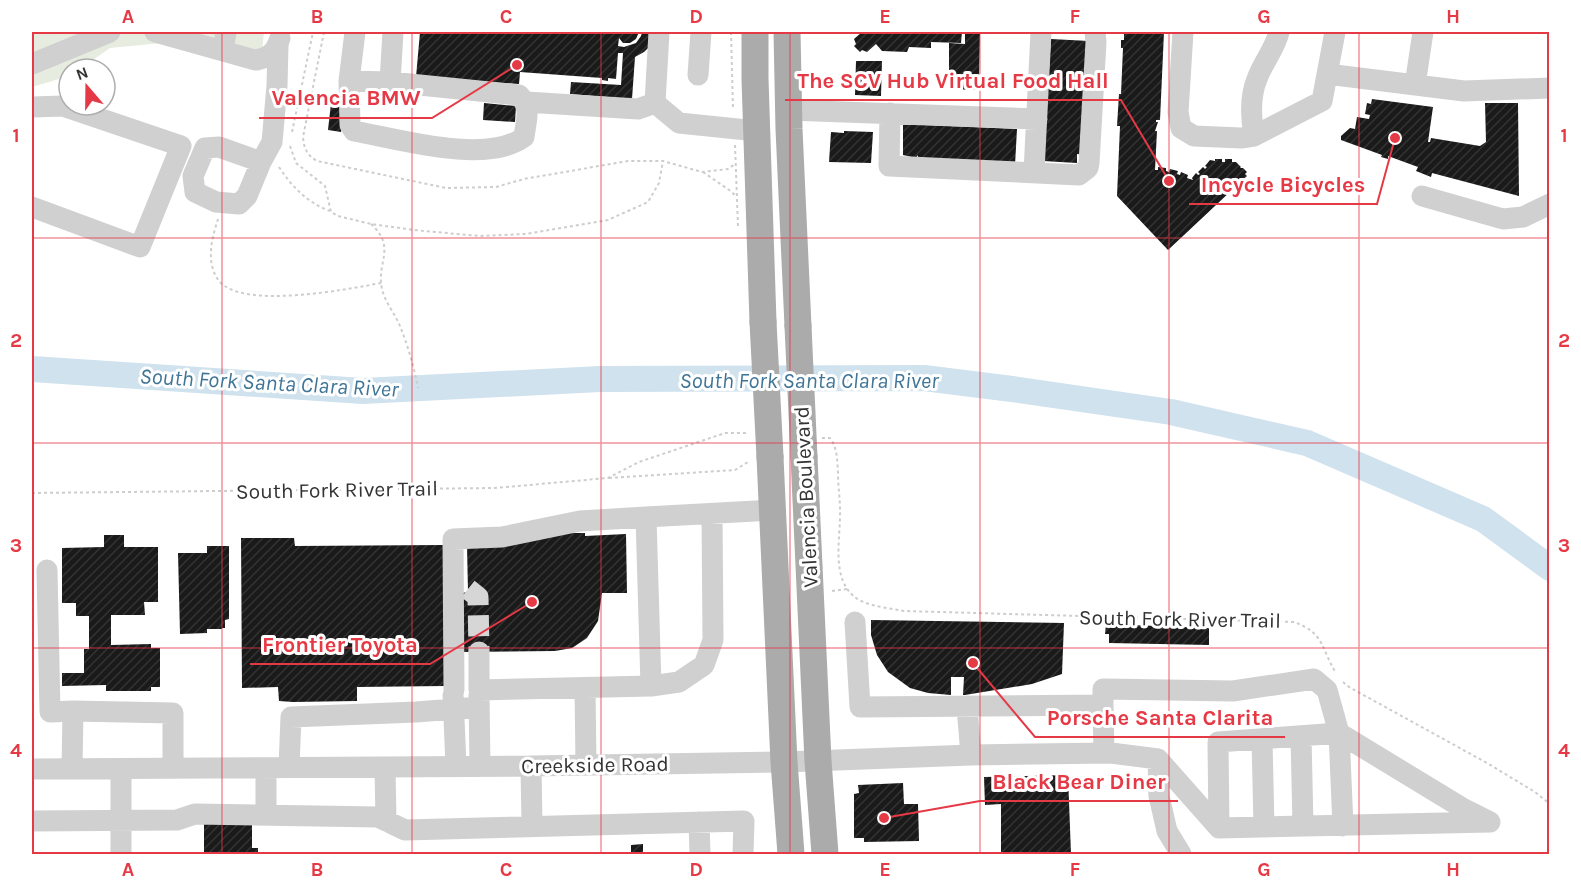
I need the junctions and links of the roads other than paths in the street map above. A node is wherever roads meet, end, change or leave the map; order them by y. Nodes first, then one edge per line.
1 (110, 32) edge
2 (155, 32) edge
3 (355, 32) edge
4 (393, 32) edge
5 (659, 32) edge
6 (701, 32) edge
7 (755, 32) edge
8 (787, 32) edge
9 (1041, 32) edge
10 (1095, 32) edge
11 (1183, 32) edge
12 (1279, 32) edge
13 (1335, 32) edge
14 (1423, 32) edge
15 (280, 38) edge
16 (225, 41) edge
17 (32, 64) edge
18 (1327, 74) junction
19 (698, 75) dead end
20 (349, 81) junction
21 (390, 82) junction
22 (1415, 85) junction
23 (1550, 88) edge
24 (526, 102) junction
25 (655, 103) junction
26 (32, 106) edge
27 (788, 110) junction
28 (890, 113) junction
29 (1037, 119) junction
30 (757, 131) junction
31 (1254, 136) junction
32 (274, 151) junction
33 (1034, 172) junction
34 (1422, 196) dead end
35 (1550, 204) edge
36 (32, 207) edge
37 (772, 510) junction
38 (712, 514) junction
39 (646, 517) junction
40 (47, 570) dead end
41 (855, 622) dead end
42 (479, 652) tunnel mouth
43 (651, 686) junction
44 (585, 688) junction
45 (454, 699) junction
46 (479, 699) junction
47 (1103, 705) junction
48 (967, 707) junction
49 (73, 711) junction
50 (1339, 733) junction
51 (1301, 736) junction
52 (1263, 739) junction
53 (1104, 753) junction
54 (971, 755) junction
55 (1158, 759) junction
56 (818, 761) junction
57 (784, 762) junction
58 (586, 765) junction
59 (456, 766) junction
60 (480, 766) junction
61 (531, 766) junction
62 (289, 767) junction
63 (385, 767) junction
64 (173, 768) junction
65 (266, 768) junction
66 (72, 769) junction
67 (121, 769) junction
68 (32, 770) edge
69 (266, 815) junction
70 (32, 821) edge
71 (120, 821) junction
72 (386, 821) junction
73 (699, 822) junction
74 (532, 826) junction
75 (1303, 826) junction
76 (1343, 826) junction
77 (1264, 827) junction
78 (1219, 828) junction
79 (121, 855) edge
80 (700, 855) edge
81 (743, 855) edge
82 (790, 855) edge
83 (825, 855) edge
84 (1181, 855) edge

1 - 17 street
2 - 16 street
3 - 20 street
4 - 21 street
5 - 25 street
6 - 19 street
7 - 30 main road, Valencia Boulevard
8 - 27 main road, Valencia Boulevard
9 - 29 street
10 - 33 street
11 - 31 street
12 - 31 street
13 - 18 street
14 - 22 street
15 - 16 street
15 - 32 street
18 - 22 street
18 - 31 street
20 - 21 street
20 - 24 street
21 - 24 street
22 - 23 street
24 - 25 street
25 - 30 street
26 - 36 street
27 - 28 street
27 - 56 main road, Valencia Boulevard, bridge
28 - 29 street
28 - 33 street
29 - 33 street
30 - 37 main road, Valencia Boulevard, bridge
32 - 32 street
34 - 35 street
37 - 38 street
37 - 57 main road, Valencia Boulevard
38 - 39 street
38 - 43 street
39 - 43 street
39 - 45 street
40 - 49 street
41 - 48 street
42 - 46 street
43 - 44 street
44 - 46 street
44 - 58 street
45 - 46 street
45 - 59 street
45 - 62 street
46 - 60 street
47 - 48 street
47 - 50 street
47 - 53 street
48 - 54 street
49 - 64 street
49 - 66 street
50 - 51 street
50 - 76 street
50 - 76 street
51 - 52 street
51 - 75 street
52 - 77 street
52 - 78 street
53 - 54 street, Creekside Road
53 - 55 street, Creekside Road
54 - 56 street, Creekside Road
55 - 78 street
55 - 84 street
56 - 57 street, Creekside Road
56 - 83 main road, Valencia Boulevard
57 - 58 street, Creekside Road
57 - 82 main road, Valencia Boulevard
58 - 61 street, Creekside Road
59 - 60 street, Creekside Road
59 - 63 street, Creekside Road
60 - 61 street, Creekside Road
61 - 74 street
62 - 63 street, Creekside Road
62 - 65 street, Creekside Road
63 - 72 street
64 - 65 street, Creekside Road
64 - 67 street, Creekside Road
65 - 69 street
66 - 67 street, Creekside Road
66 - 68 street, Creekside Road
67 - 71 street
69 - 71 street
69 - 72 street
70 - 71 street
71 - 79 street
72 - 74 street
73 - 74 street
73 - 80 street
73 - 81 street
75 - 76 street
75 - 77 street
77 - 78 street

